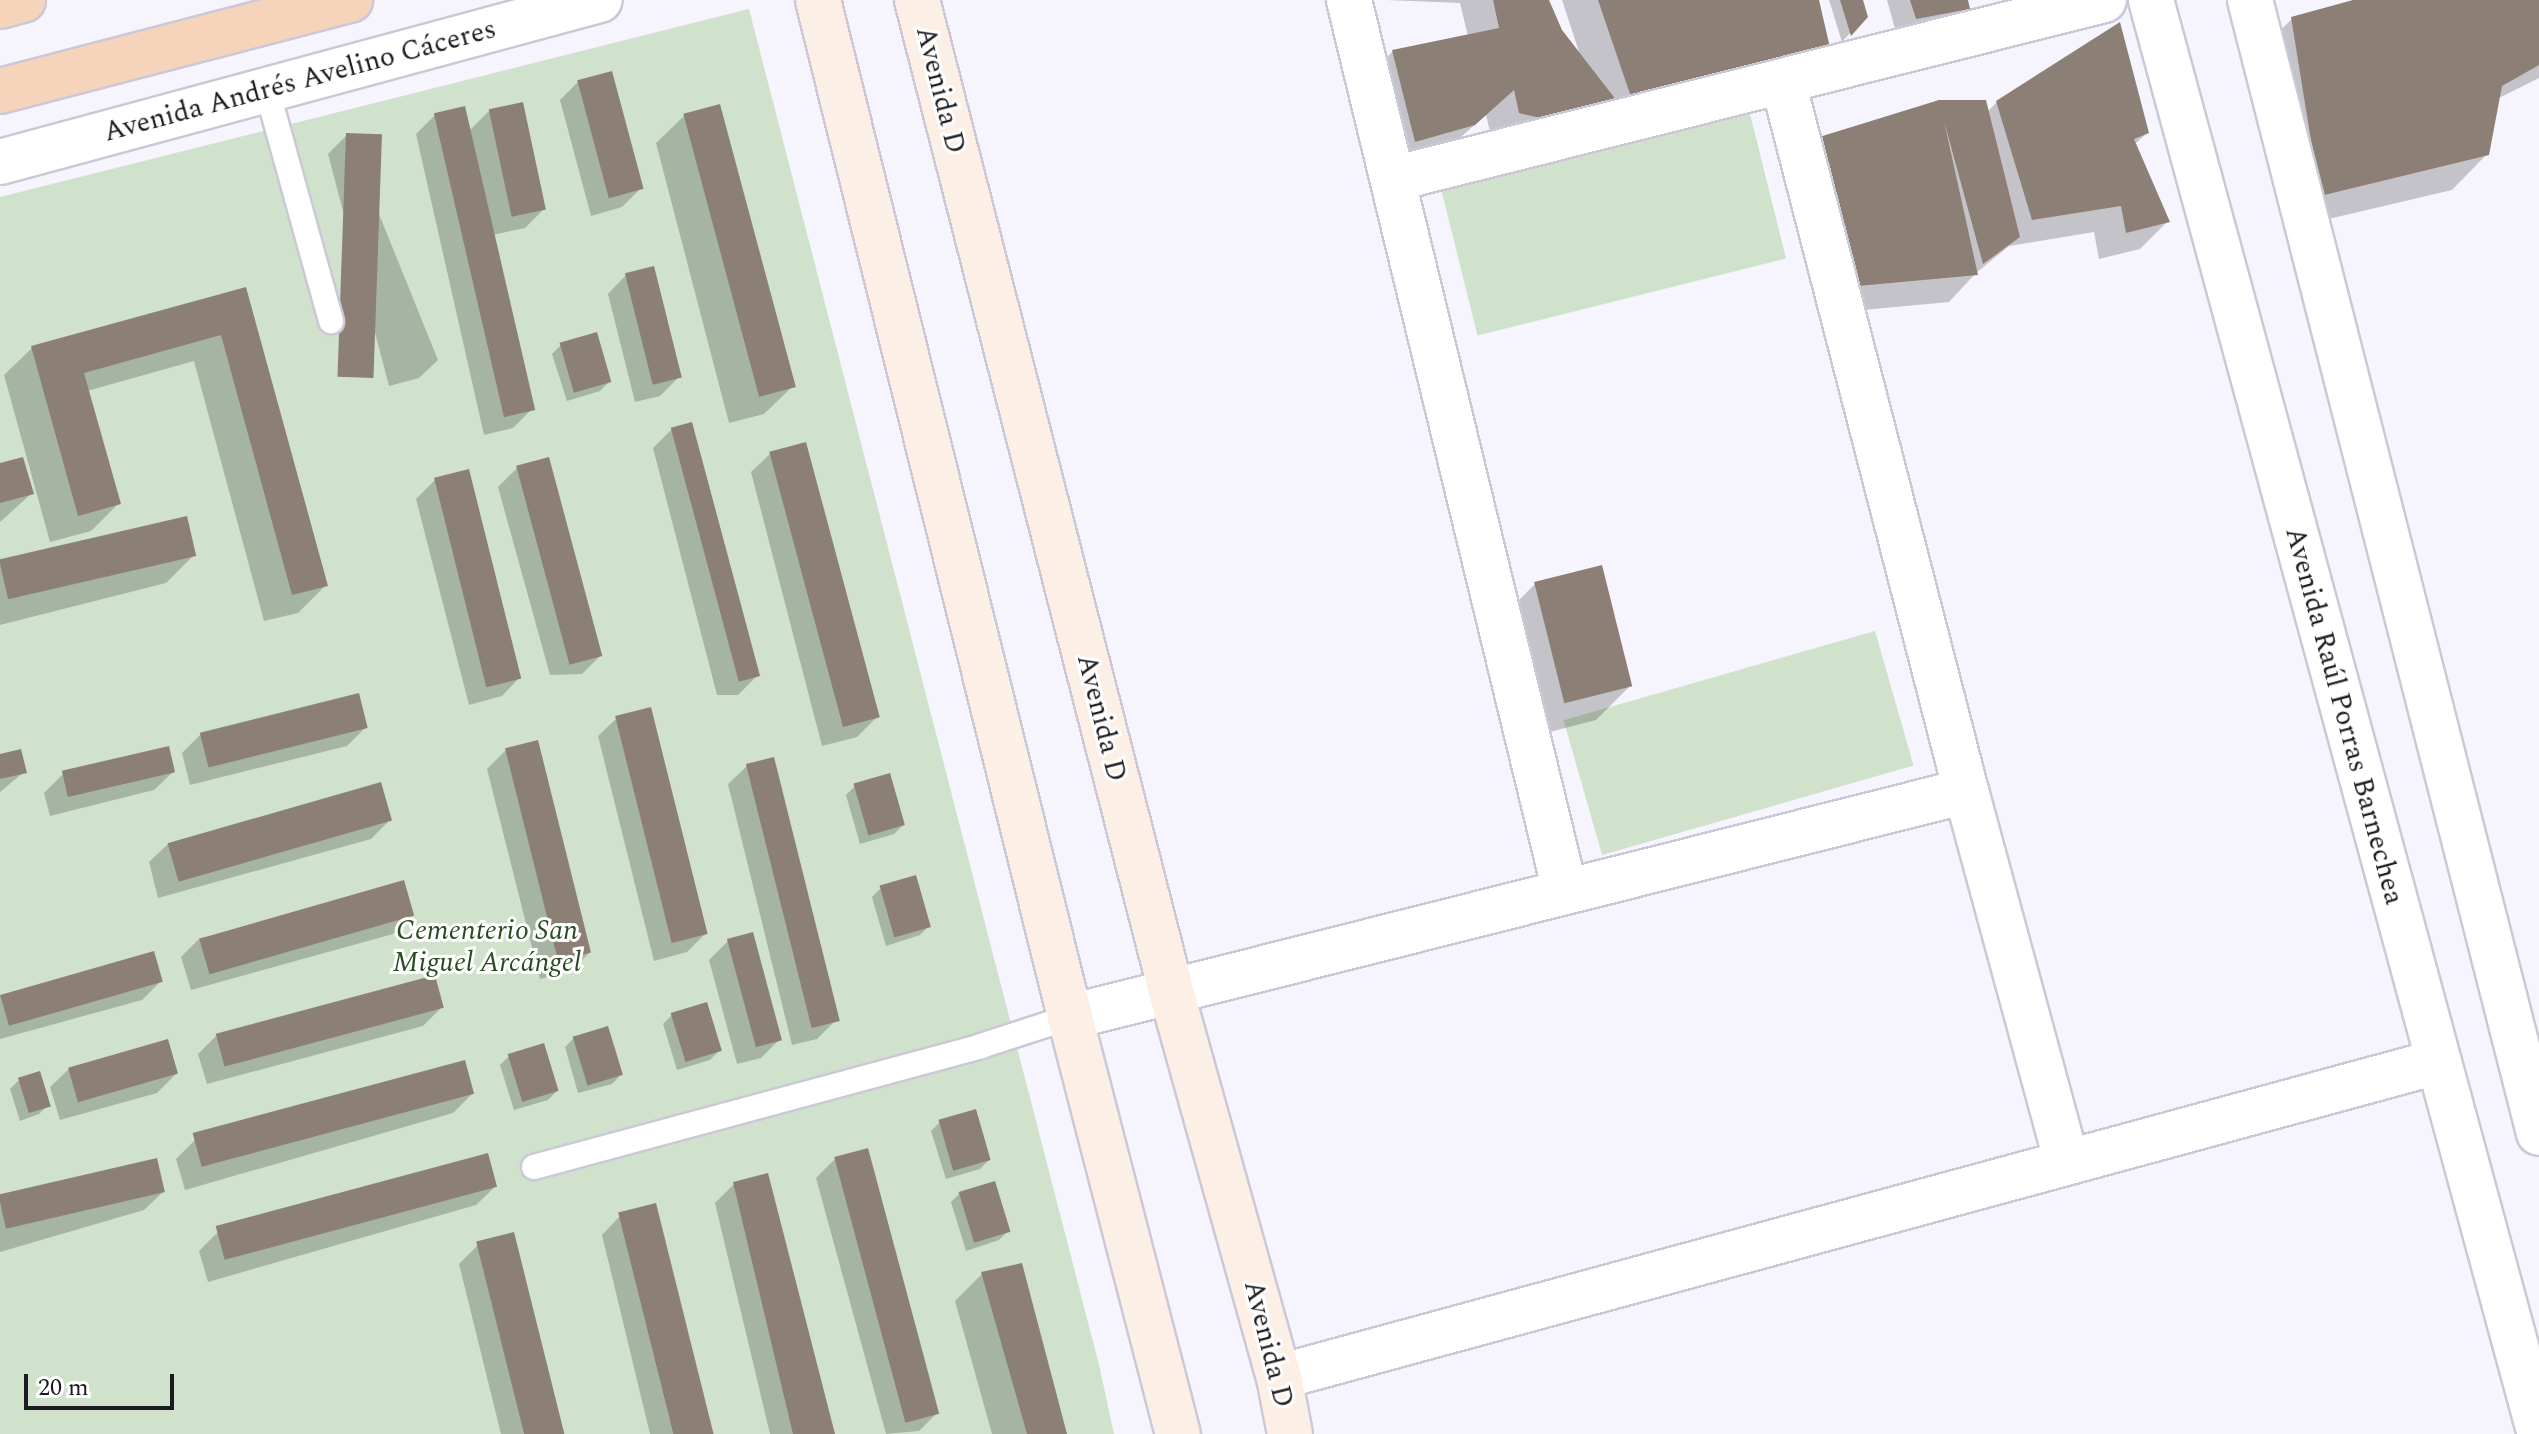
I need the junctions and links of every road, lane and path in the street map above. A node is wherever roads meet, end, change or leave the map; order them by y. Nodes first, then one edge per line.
1 (23, 0) edge
2 (350, 0) edge
3 (600, 0) edge
4 (818, 0) edge
5 (917, 0) edge
6 (1349, 0) edge
7 (2104, 0) edge
8 (2151, 0) edge
9 (2250, 0) edge
10 (0, 6) edge
11 (1783, 82) junction
12 (267, 90) junction
13 (0, 91) edge
14 (0, 162) edge
15 (1393, 179) junction
16 (331, 321) dead end
17 (1966, 791) junction
18 (1565, 891) junction
19 (1171, 991) junction
20 (1070, 1017) junction
21 (2437, 1062) junction
22 (2539, 1133) edge
23 (2067, 1162) junction
24 (534, 1167) dead end
25 (1279, 1377) junction
26 (2539, 1429) edge
27 (1178, 1434) edge
28 (1290, 1434) edge
29 (2515, 1434) edge

1 - 10 highway
2 - 13 highway
3 - 12 street, Avenida Andrés Avelino Cáceres
4 - 20 main road
5 - 19 main road, Avenida D
6 - 15 street
7 - 11 street
8 - 21 street, Avenida Raúl Porras Barnechea
9 - 22 street
11 - 15 street
11 - 17 street
12 - 14 street, Avenida Andrés Avelino Cáceres
12 - 16 lane
15 - 18 street
17 - 18 street
17 - 23 street
18 - 19 street
19 - 20 street
19 - 25 main road, Avenida D
20 - 24 lane
20 - 27 main road
21 - 23 street
21 - 26 street, Avenida Raúl Porras Barnechea
23 - 25 street
25 - 28 main road, Avenida D
26 - 29 street

